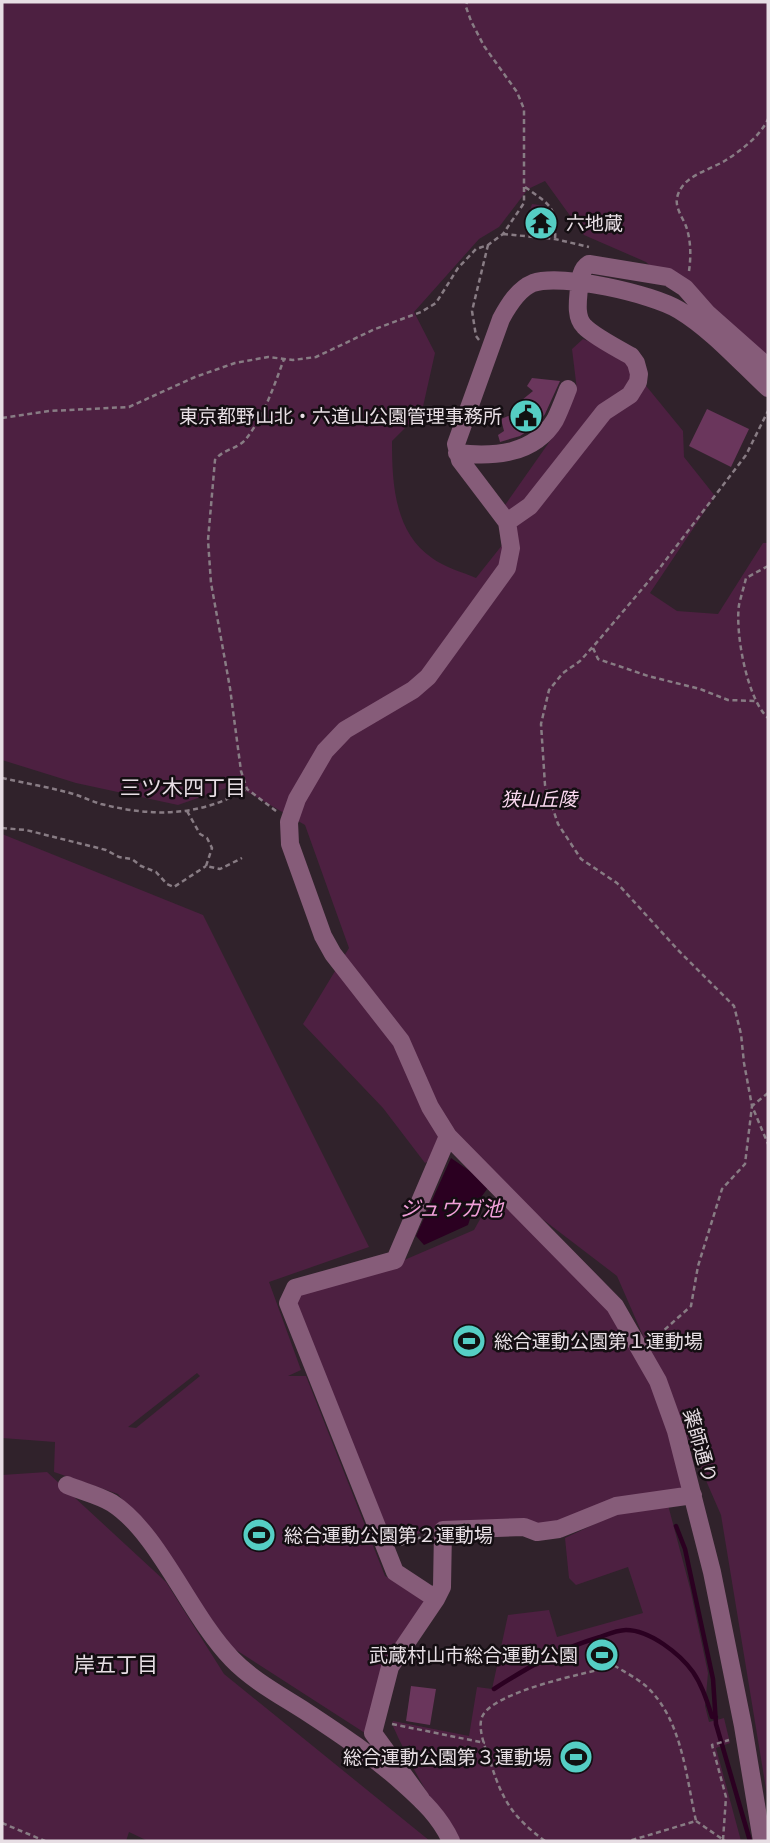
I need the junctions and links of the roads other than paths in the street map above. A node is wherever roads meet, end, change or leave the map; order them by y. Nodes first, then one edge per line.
1 (579, 283) junction
2 (768, 366) edge
3 (768, 388) edge
4 (568, 389) dead end
5 (457, 453) junction
6 (507, 522) junction
7 (448, 1136) junction
8 (67, 1485) dead end
9 (693, 1495) junction
10 (436, 1599) junction
11 (421, 1799) junction
12 (451, 1841) edge
13 (762, 1841) edge

1 - 2 street
1 - 3 street
1 - 5 street
1 - 6 street
4 - 5 street
5 - 6 street
6 - 7 street, 薬師通り
7 - 9 street, 薬師通り
7 - 10 street
8 - 11 street
9 - 10 street
9 - 13 street, 薬師通り
10 - 11 street
11 - 12 street

